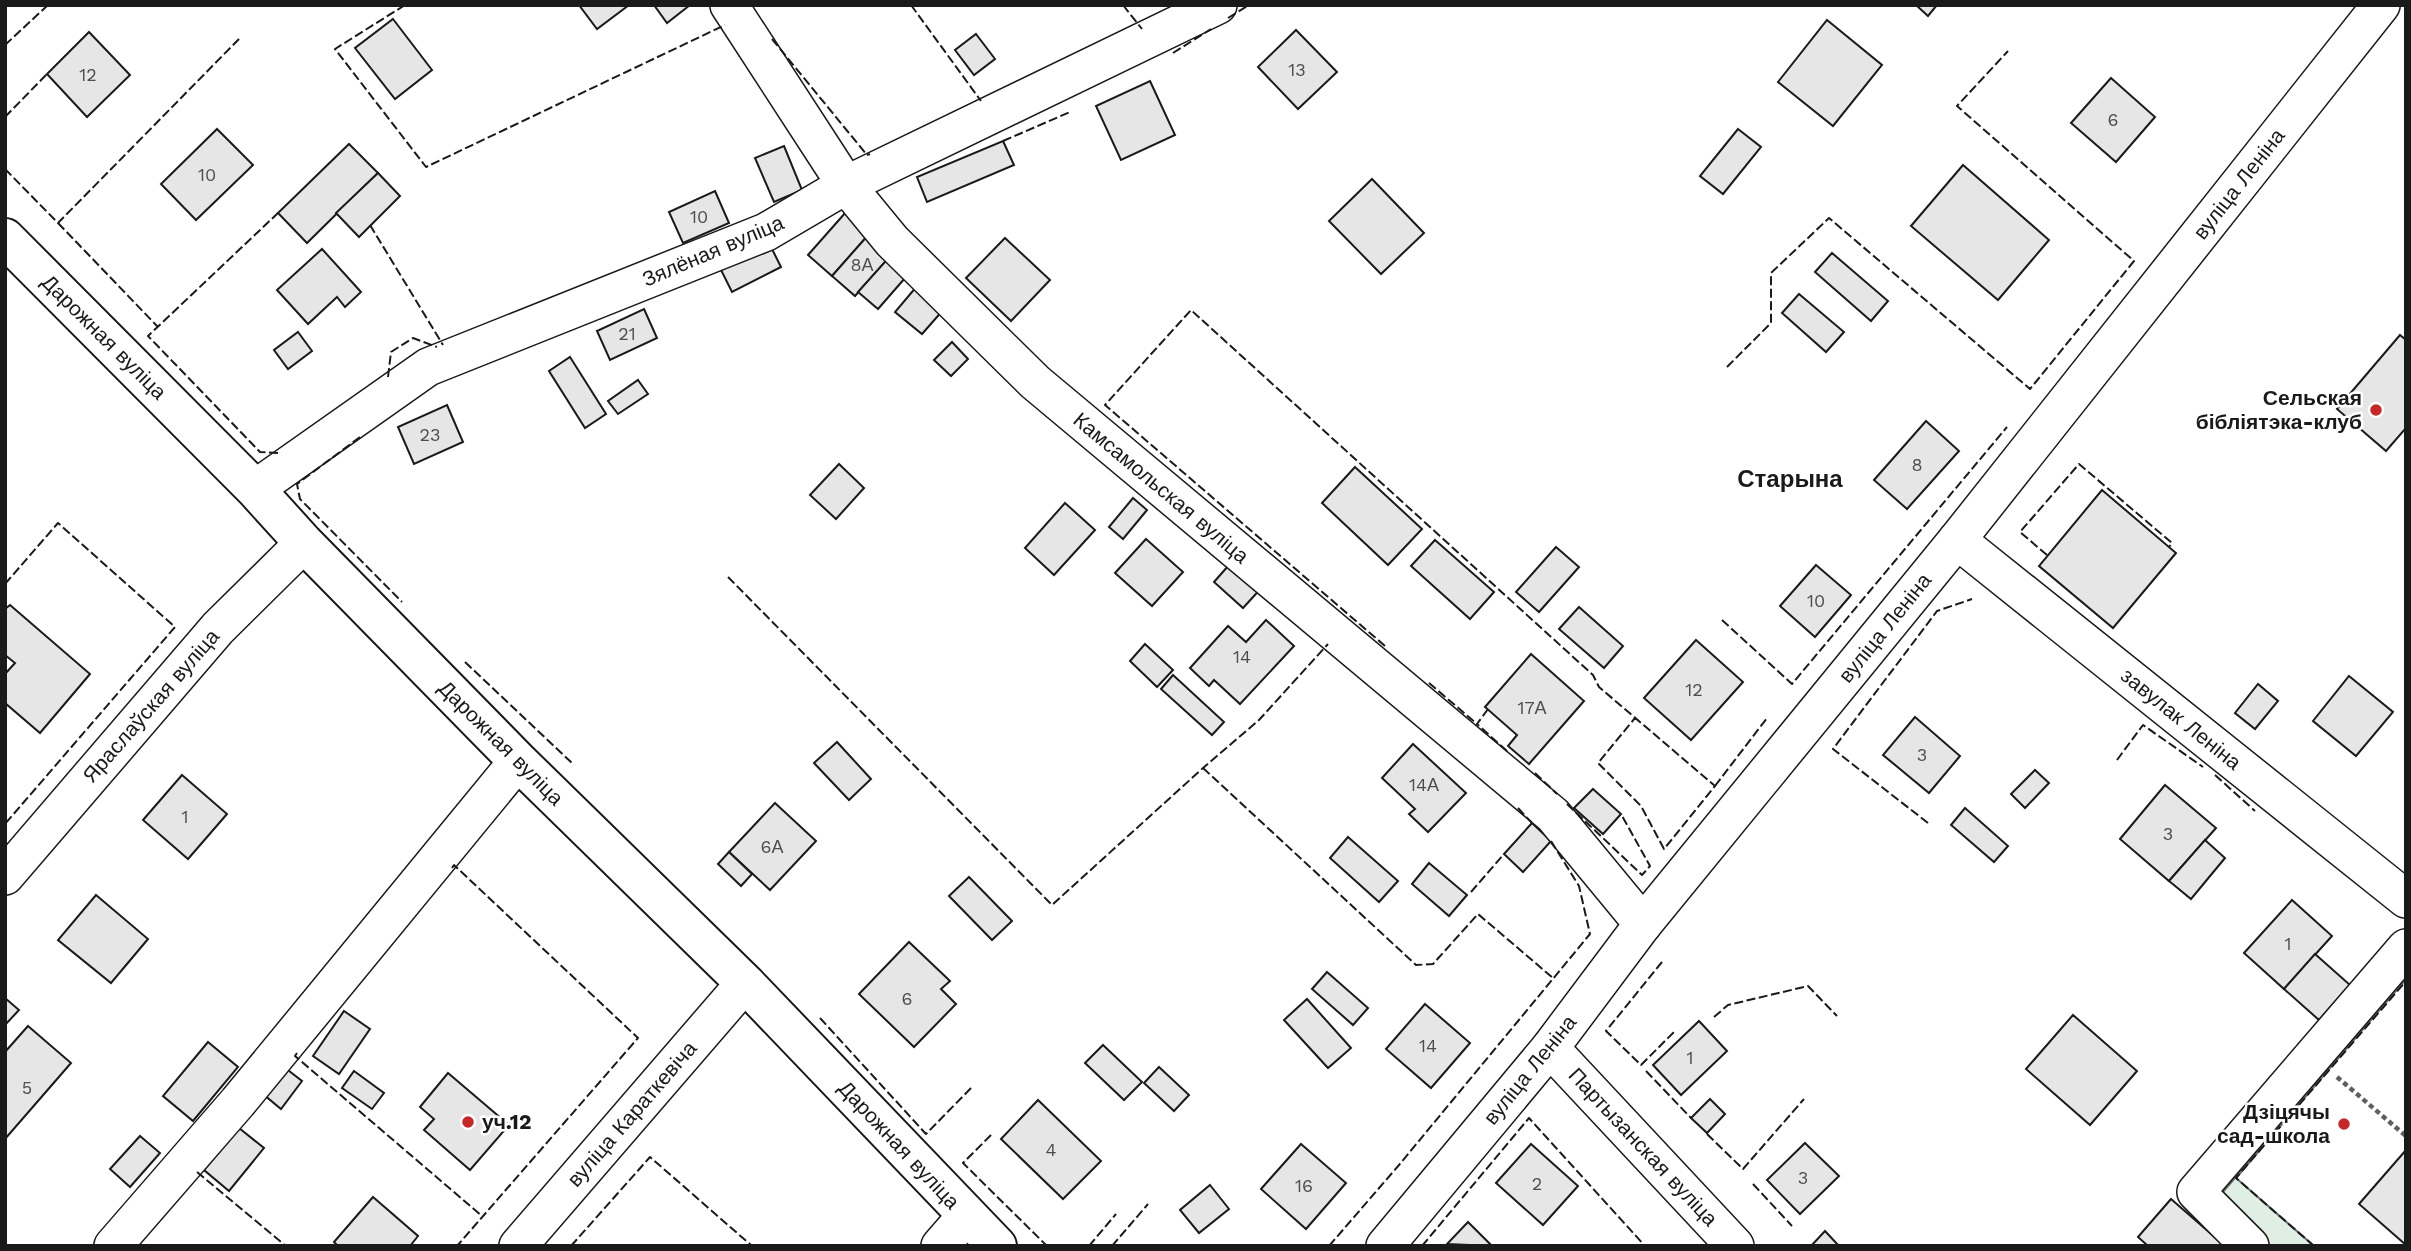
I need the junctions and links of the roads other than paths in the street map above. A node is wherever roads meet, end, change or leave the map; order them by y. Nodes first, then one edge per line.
1 (729, 5) edge
2 (1218, 5) edge
3 (2381, 5) edge
4 (846, 185) junction
5 (5, 238) edge
6 (255, 489) junction
7 (1957, 540) junction
8 (304, 543) junction
9 (518, 761) junction
10 (5, 876) edge
11 (2399, 880) edge
12 (1643, 925) junction
13 (2406, 948) edge
14 (745, 983) junction
15 (1550, 1048) junction
16 (966, 1216) junction
17 (113, 1246) edge
18 (518, 1246) edge
19 (940, 1246) edge
20 (997, 1246) edge
21 (1385, 1246) edge
22 (1735, 1246) edge
23 (2250, 1246) edge

1 - 4 street, Камсамольская вуліца
2 - 4 street, Зялёная вуліца
3 - 7 street, вуліца Леніна
4 - 6 street, Зялёная вуліца
4 - 12 street, Камсамольская вуліца
5 - 6 main road, Дарожная вуліца
6 - 8 main road, Дарожная вуліца
7 - 11 street, завулак Леніна
7 - 12 street, вуліца Леніна
8 - 9 main road, Дарожная вуліца
8 - 10 street, Яраслаўская вуліца
9 - 14 main road, Дарожная вуліца
9 - 17 street
12 - 15 street, вуліца Леніна
13 - 23 street
14 - 16 main road, Дарожная вуліца
14 - 18 street, вуліца Караткевіча
15 - 21 street, вуліца Леніна
15 - 22 street, Партызанская вуліца
16 - 19 street
16 - 20 main road, Дарожная вуліца

